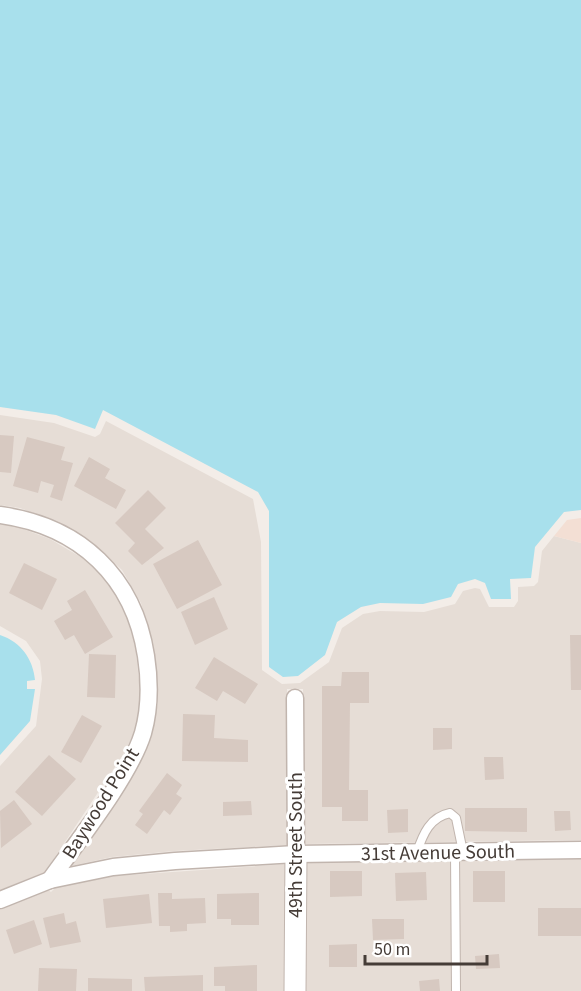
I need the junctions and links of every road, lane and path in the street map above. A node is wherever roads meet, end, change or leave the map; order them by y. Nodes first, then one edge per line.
1 (0, 515) edge
2 (295, 698) dead end
3 (581, 850) edge
4 (417, 852) junction
5 (459, 852) junction
6 (296, 854) junction
7 (50, 880) junction
8 (0, 900) edge
9 (295, 991) edge
10 (456, 991) edge

1 - 7 street, Baywood Point
2 - 6 street, 49th Street South
3 - 5 street, 31st Avenue South
4 - 5 street, 31st Avenue South
4 - 5 lane
4 - 6 street, 31st Avenue South
5 - 10 lane
6 - 7 street, 31st Avenue South
6 - 9 street, 49th Street South
7 - 8 street, 31st Avenue South

